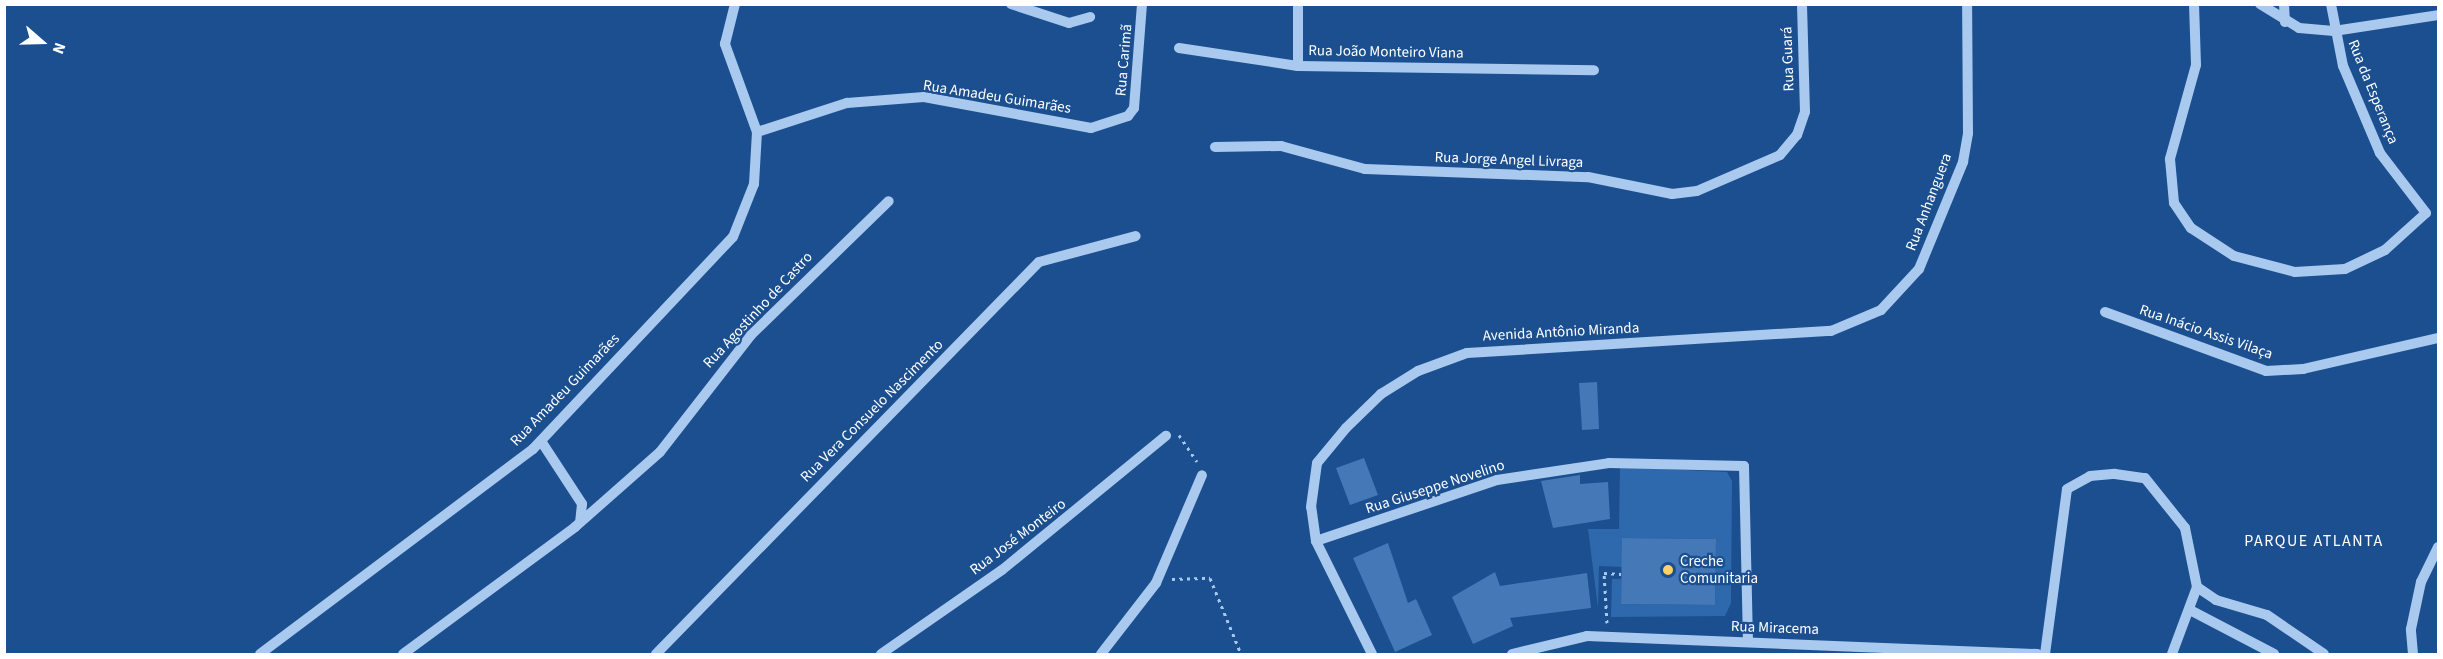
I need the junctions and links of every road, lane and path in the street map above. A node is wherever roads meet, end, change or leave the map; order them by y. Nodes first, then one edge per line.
1 (735, 4) edge
2 (1011, 4) edge
3 (1142, 4) edge
4 (1298, 4) edge
5 (1802, 4) edge
6 (1967, 4) edge
7 (2194, 4) edge
8 (2260, 4) edge
9 (2284, 4) edge
10 (2331, 4) edge
11 (2439, 15) edge
12 (1089, 17) dead end
13 (2285, 22) junction
14 (2334, 31) junction
15 (1179, 48) dead end
16 (1298, 66) junction
17 (1594, 70) dead end
18 (1805, 112) joint
19 (1128, 116) joint
20 (757, 132) junction
21 (1215, 147) dead end
22 (889, 201) dead end
23 (1136, 236) dead end
24 (1897, 295) joint
25 (2105, 312) dead end
26 (2439, 338) edge
27 (1166, 436) joint
28 (540, 441) junction
29 (1202, 475) joint
30 (580, 522) junction
31 (1316, 541) junction
32 (2439, 547) edge
33 (1621, 574) dead end
34 (1156, 583) junction
35 (2197, 587) junction
36 (1605, 608) dead end
37 (2190, 610) junction
38 (1748, 642) junction
39 (260, 654) edge
40 (403, 654) edge
41 (656, 654) edge
42 (881, 654) edge
43 (1101, 654) edge
44 (1241, 654) edge
45 (1372, 654) edge
46 (1512, 654) edge
47 (2038, 654) edge
48 (2045, 654) edge
49 (2172, 654) edge
50 (2274, 654) edge
51 (2324, 654) edge
52 (2413, 654) edge

1 - 20 street, Rua Amadeu Guimarães
2 - 12 street
3 - 19 street, Rua Carimã
4 - 16 street
5 - 18 street, Rua Guará
6 - 24 street, Rua Anhanguera
7 - 14 street, Rua da Esperança
8 - 13 street
9 - 13 street
10 - 14 street, Rua da Esperança
11 - 14 street
13 - 14 street
15 - 16 street, Rua João Monteiro Viana
16 - 17 street, Rua João Monteiro Viana
18 - 21 street, Rua Jorge Angel Livraga
19 - 20 street, Rua Amadeu Guimarães
20 - 28 street, Rua Amadeu Guimarães
22 - 30 street, Rua Agostinho de Castro
23 - 41 street, Rua Vera Consuelo Nascimento
24 - 31 street, Avenida Antônio Miranda
25 - 26 street, Rua Inácio Assis Vilaça
27 - 29 path
27 - 42 street, Rua José Monteiro
28 - 30 street
28 - 39 street, Rua Amadeu Guimarães
29 - 34 street
30 - 40 street, Rua Agostinho de Castro
31 - 38 street, Rua Giuseppe Novelino
31 - 45 street, Avenida Antônio Miranda
32 - 52 street
33 - 36 path
34 - 43 street
34 - 44 path
35 - 37 street
35 - 48 street
35 - 51 street
37 - 49 street
37 - 50 street
38 - 46 street, Rua Miracema
38 - 47 street, Rua Miracema

